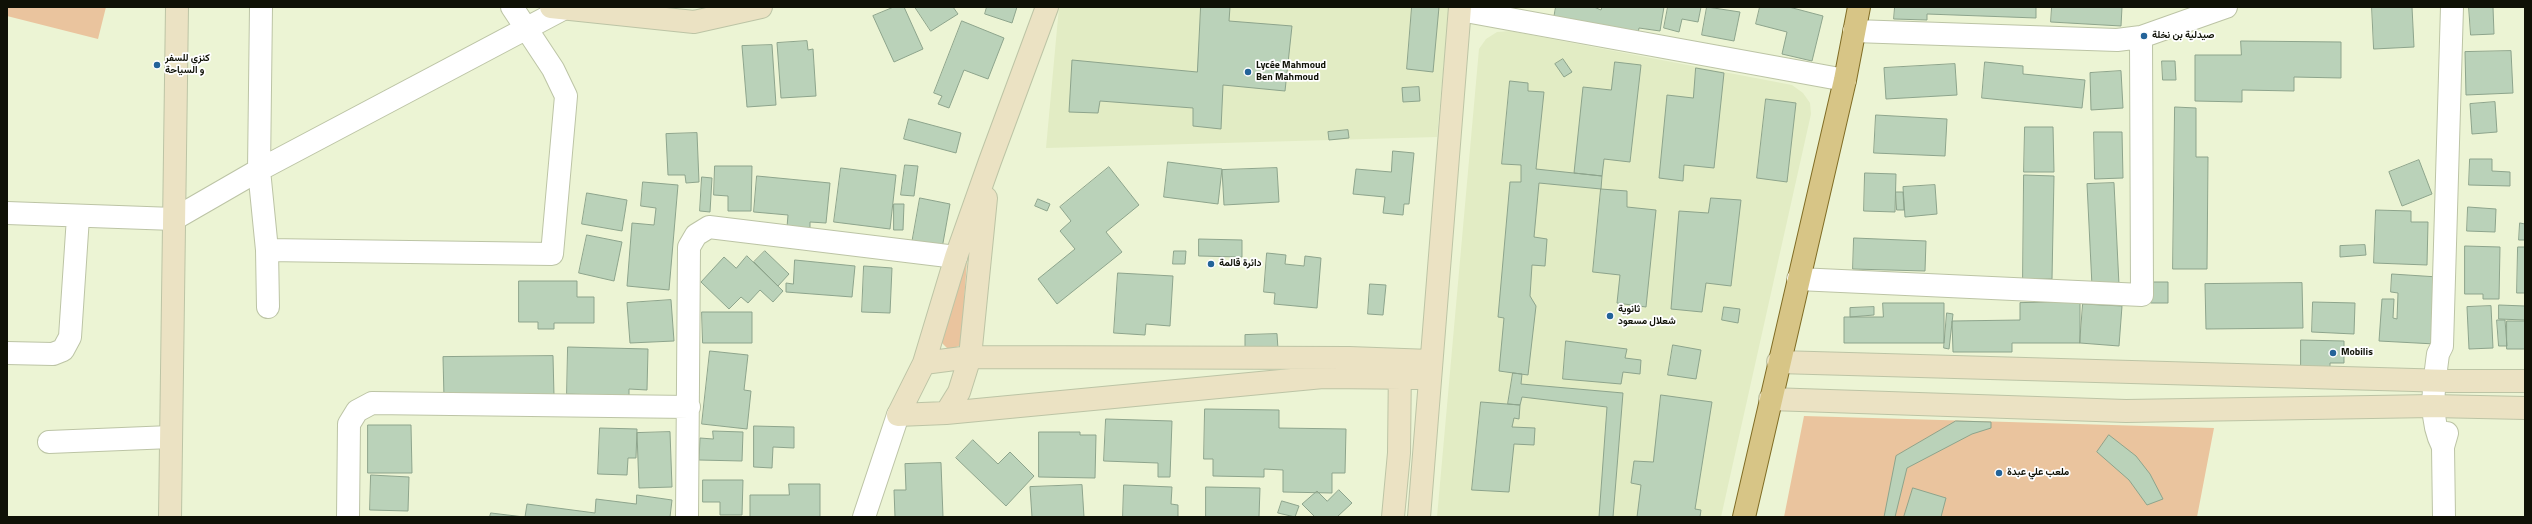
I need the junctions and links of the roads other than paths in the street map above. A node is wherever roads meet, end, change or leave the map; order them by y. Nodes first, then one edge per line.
1 (177, 7) edge
2 (261, 7) edge
3 (512, 7) edge
4 (761, 7) edge
5 (1047, 7) edge
6 (1859, 7) edge
7 (2226, 7) edge
8 (2452, 7) edge
9 (557, 8) edge
10 (1460, 9) edge
11 (528, 30) junction
12 (1854, 31) junction
13 (2141, 37) junction
14 (1844, 80) junction
15 (990, 161) junction
16 (259, 170) junction
17 (7, 213) edge
18 (78, 217) junction
19 (174, 219) junction
20 (267, 250) junction
21 (956, 257) junction
22 (1798, 279) junction
23 (268, 307) dead end
24 (7, 353) edge
25 (970, 357) junction
26 (1778, 362) junction
27 (924, 363) junction
28 (1400, 369) junction
29 (1431, 369) junction
30 (2442, 381) junction
31 (2525, 381) edge
32 (1770, 399) junction
33 (2441, 406) junction
34 (689, 407) junction
35 (2525, 408) edge
36 (946, 413) junction
37 (898, 415) junction
38 (171, 437) junction
39 (49, 442) dead end
40 (170, 517) edge
41 (348, 517) edge
42 (687, 517) edge
43 (864, 517) edge
44 (1393, 517) edge
45 (1419, 517) edge
46 (1744, 517) edge
47 (2444, 517) edge

1 - 19 street
2 - 16 street
3 - 11 street
4 - 9 street
5 - 15 street
6 - 12 main road
7 - 13 street
8 - 30 street
9 - 11 street
10 - 14 street
10 - 29 street
11 - 16 street
11 - 20 street
12 - 13 street
12 - 14 main road
13 - 22 street
14 - 22 main road
15 - 21 street
15 - 25 street
16 - 19 street
16 - 20 street
17 - 18 street
18 - 19 street
18 - 24 street
19 - 38 street
20 - 23 street
21 - 27 street
21 - 34 street
22 - 26 main road
25 - 27 street
25 - 28 street
25 - 36 street
26 - 30 street
26 - 32 main road
27 - 37 street
28 - 29 street
28 - 36 street
28 - 44 street
29 - 45 street
30 - 31 street
30 - 33 street
32 - 33 street
32 - 46 main road
33 - 35 street
33 - 47 street
34 - 41 street
34 - 42 street
36 - 37 street
37 - 43 street
38 - 39 street
38 - 40 street

